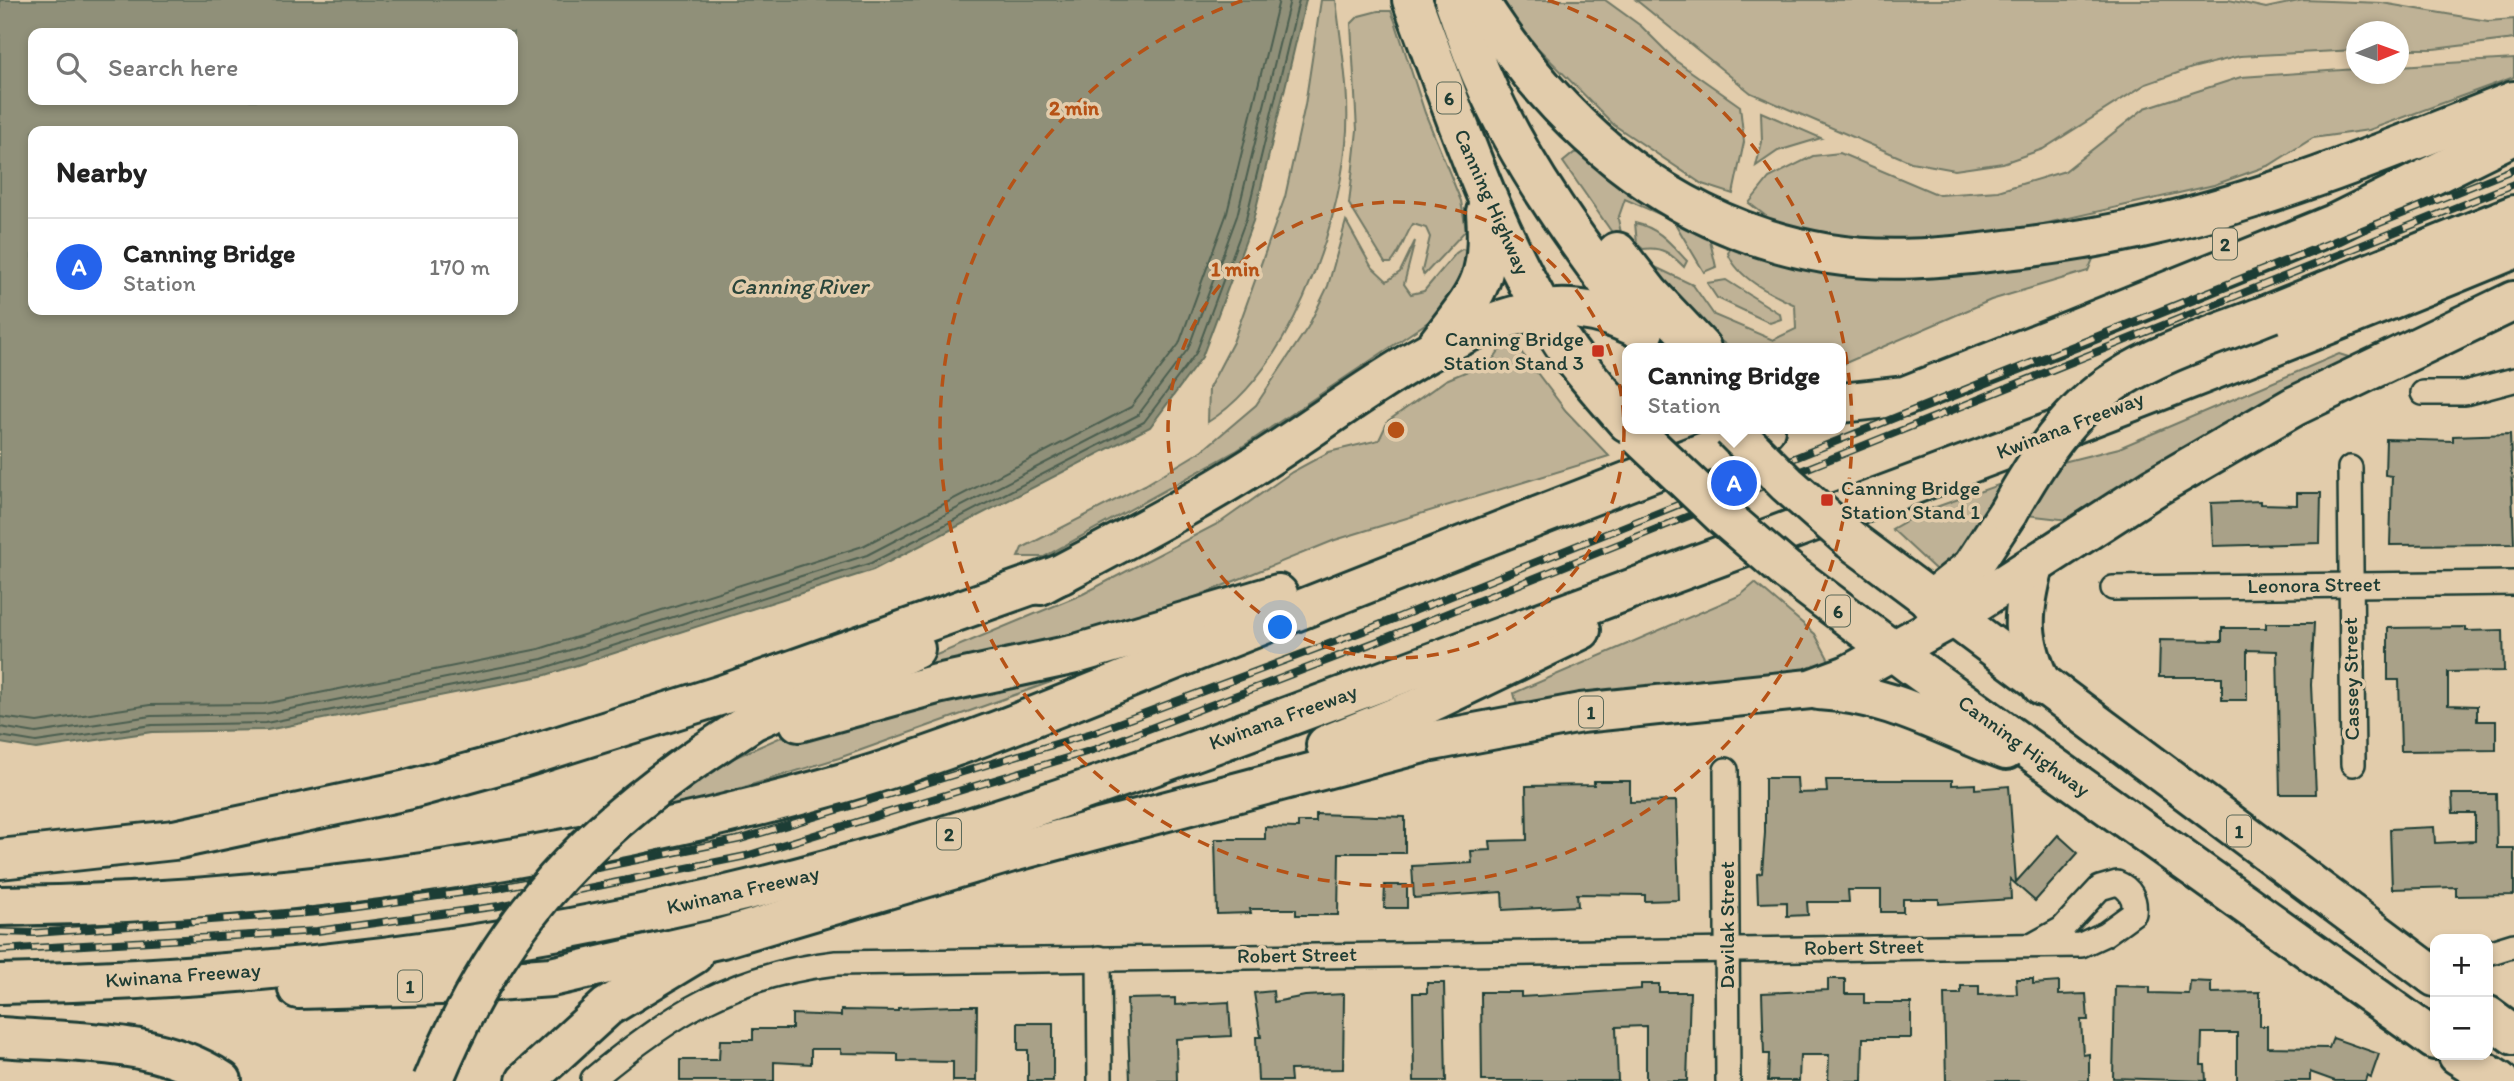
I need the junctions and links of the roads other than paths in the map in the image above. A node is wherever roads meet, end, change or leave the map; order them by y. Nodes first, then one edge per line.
1 (1412, 0) edge
2 (1454, 0) edge
3 (1478, 0) edge
4 (2514, 101) edge
5 (2514, 128) edge
6 (2514, 135) edge
7 (1526, 158) junction
8 (1485, 196) junction
9 (2514, 215) edge
10 (2514, 248) edge
11 (2514, 301) edge
12 (1543, 310) junction
13 (1652, 340) edge
14 (1697, 343) edge
15 (1434, 348) junction
16 (2514, 380) edge
17 (2423, 393) dead end
18 (1846, 400) edge
19 (1846, 402) edge
20 (1622, 416) edge
21 (1638, 434) edge
22 (1736, 434) edge
23 (1752, 434) edge
24 (2350, 468) dead end
25 (1585, 497) junction
26 (1777, 555) junction
27 (2035, 566) junction
28 (1062, 574) junction
29 (2514, 583) edge
30 (2350, 584) junction
31 (2113, 588) dead end
32 (1941, 609) junction
33 (1892, 651) junction
34 (2042, 686) junction
35 (1810, 689) junction
36 (704, 753) junction
37 (2353, 764) dead end
38 (2053, 768) junction
39 (1726, 770) dead end
40 (1009, 853) junction
41 (0, 859) edge
42 (2091, 898) junction
43 (0, 906) edge
44 (2105, 934) junction
45 (722, 938) junction
46 (2033, 945) junction
47 (2514, 945) edge
48 (1727, 948) junction
49 (2493, 951) edge
50 (1099, 958) junction
51 (2430, 973) edge
52 (93, 981) junction
53 (0, 984) edge
54 (2493, 1020) edge
55 (2514, 1035) edge
56 (2430, 1036) edge
57 (0, 1037) edge
58 (2466, 1060) edge
59 (593, 1079) dead end
60 (222, 1081) edge
61 (433, 1081) edge
62 (526, 1081) edge
63 (1100, 1081) edge
64 (1728, 1081) edge
65 (2499, 1081) edge

1 - 8 highway, Canning Highway / 6
2 - 7 highway, 6
3 - 4 highway
5 - 18 highway, 2
6 - 19 highway
7 - 13 highway, 6
7 - 14 highway
8 - 12 highway, Canning Highway / 6
8 - 15 highway
9 - 32 highway, bridge
10 - 26 highway, Kwinana Freeway / 2
11 - 27 highway
12 - 13 highway
12 - 15 highway
12 - 20 highway, Canning Highway / 6
15 - 28 highway
16 - 17 street
21 - 26 highway, Canning Highway / 6, bridge
22 - 32 highway, 1, bridge
23 - 25 highway
24 - 30 street, Cassey Street
25 - 36 highway
25 - 43 highway
26 - 33 highway, Canning Highway / 6
26 - 40 highway
26 - 52 highway, Kwinana Freeway / 2
27 - 32 highway
27 - 34 highway
28 - 36 highway
28 - 41 highway
29 - 30 street, Leonora Street
30 - 31 street, Leonora Street
30 - 37 street, Cassey Street
32 - 33 highway
32 - 34 highway, 1
33 - 35 highway
33 - 38 highway, Canning Highway / 6
34 - 51 highway, 1
35 - 38 highway, 1
35 - 40 highway, 1
36 - 61 highway, bridge
38 - 56 highway, Canning Highway / 1
39 - 48 street, Davilak Street
40 - 45 highway, 1
42 - 44 street
42 - 44 street, Robert Street
42 - 46 street, Robert Street
44 - 46 street, Robert Street
45 - 52 highway, 1
45 - 62 highway
46 - 48 street, Robert Street
47 - 49 street
48 - 50 street, Robert Street
48 - 64 street, Davilak Street
50 - 59 street, Robert Street
50 - 63 street
52 - 53 highway, Kwinana Freeway / 1
54 - 55 highway
57 - 60 highway
58 - 65 highway

